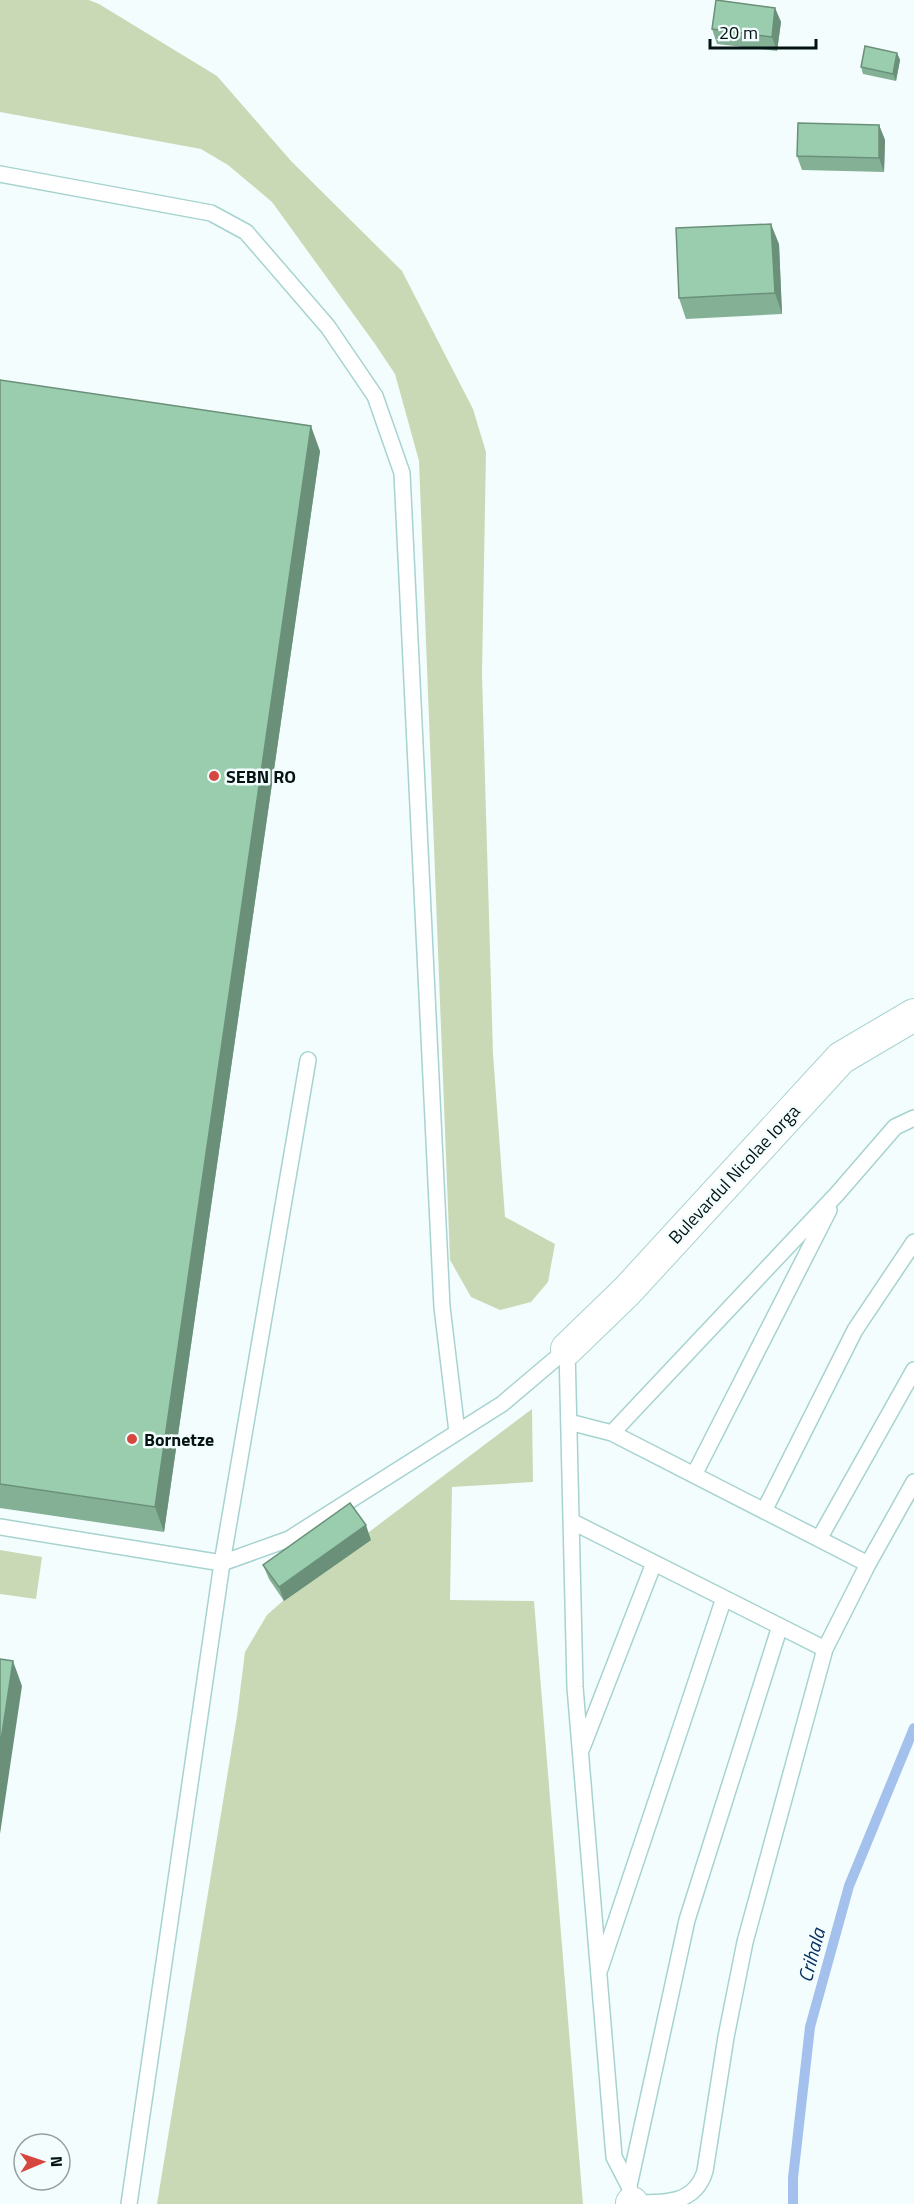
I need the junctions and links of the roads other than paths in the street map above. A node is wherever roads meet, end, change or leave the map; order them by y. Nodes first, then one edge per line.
1 (0, 174) edge
2 (914, 1015) edge
3 (308, 1059) dead end
4 (914, 1118) edge
5 (837, 1194) junction
6 (914, 1242) edge
7 (567, 1349) junction
8 (914, 1370) edge
9 (569, 1422) junction
10 (457, 1432) junction
11 (612, 1433) junction
12 (694, 1475) junction
13 (914, 1482) edge
14 (764, 1510) junction
15 (571, 1521) junction
16 (0, 1527) edge
17 (819, 1539) junction
18 (222, 1563) junction
19 (654, 1563) junction
20 (868, 1564) junction
21 (724, 1598) junction
22 (780, 1626) junction
23 (825, 1649) junction
24 (580, 1753) junction
25 (599, 1975) junction
26 (631, 2198) edge
27 (129, 2204) edge

1 - 10 lane
2 - 7 street, Bulevardul Nicolae Iorga
3 - 18 lane
4 - 5 lane
5 - 11 lane
5 - 12 lane
6 - 14 lane
7 - 9 lane
7 - 10 lane
8 - 17 lane
9 - 11 lane
9 - 15 lane
10 - 18 lane
11 - 12 lane
12 - 14 lane
13 - 20 lane
14 - 17 lane
15 - 19 lane
15 - 24 lane
16 - 18 lane
17 - 20 lane
18 - 27 lane
19 - 21 lane
19 - 24 lane
20 - 23 lane
21 - 22 lane
21 - 25 lane
22 - 23 lane
22 - 26 lane
23 - 26 lane
24 - 25 lane
25 - 26 lane

